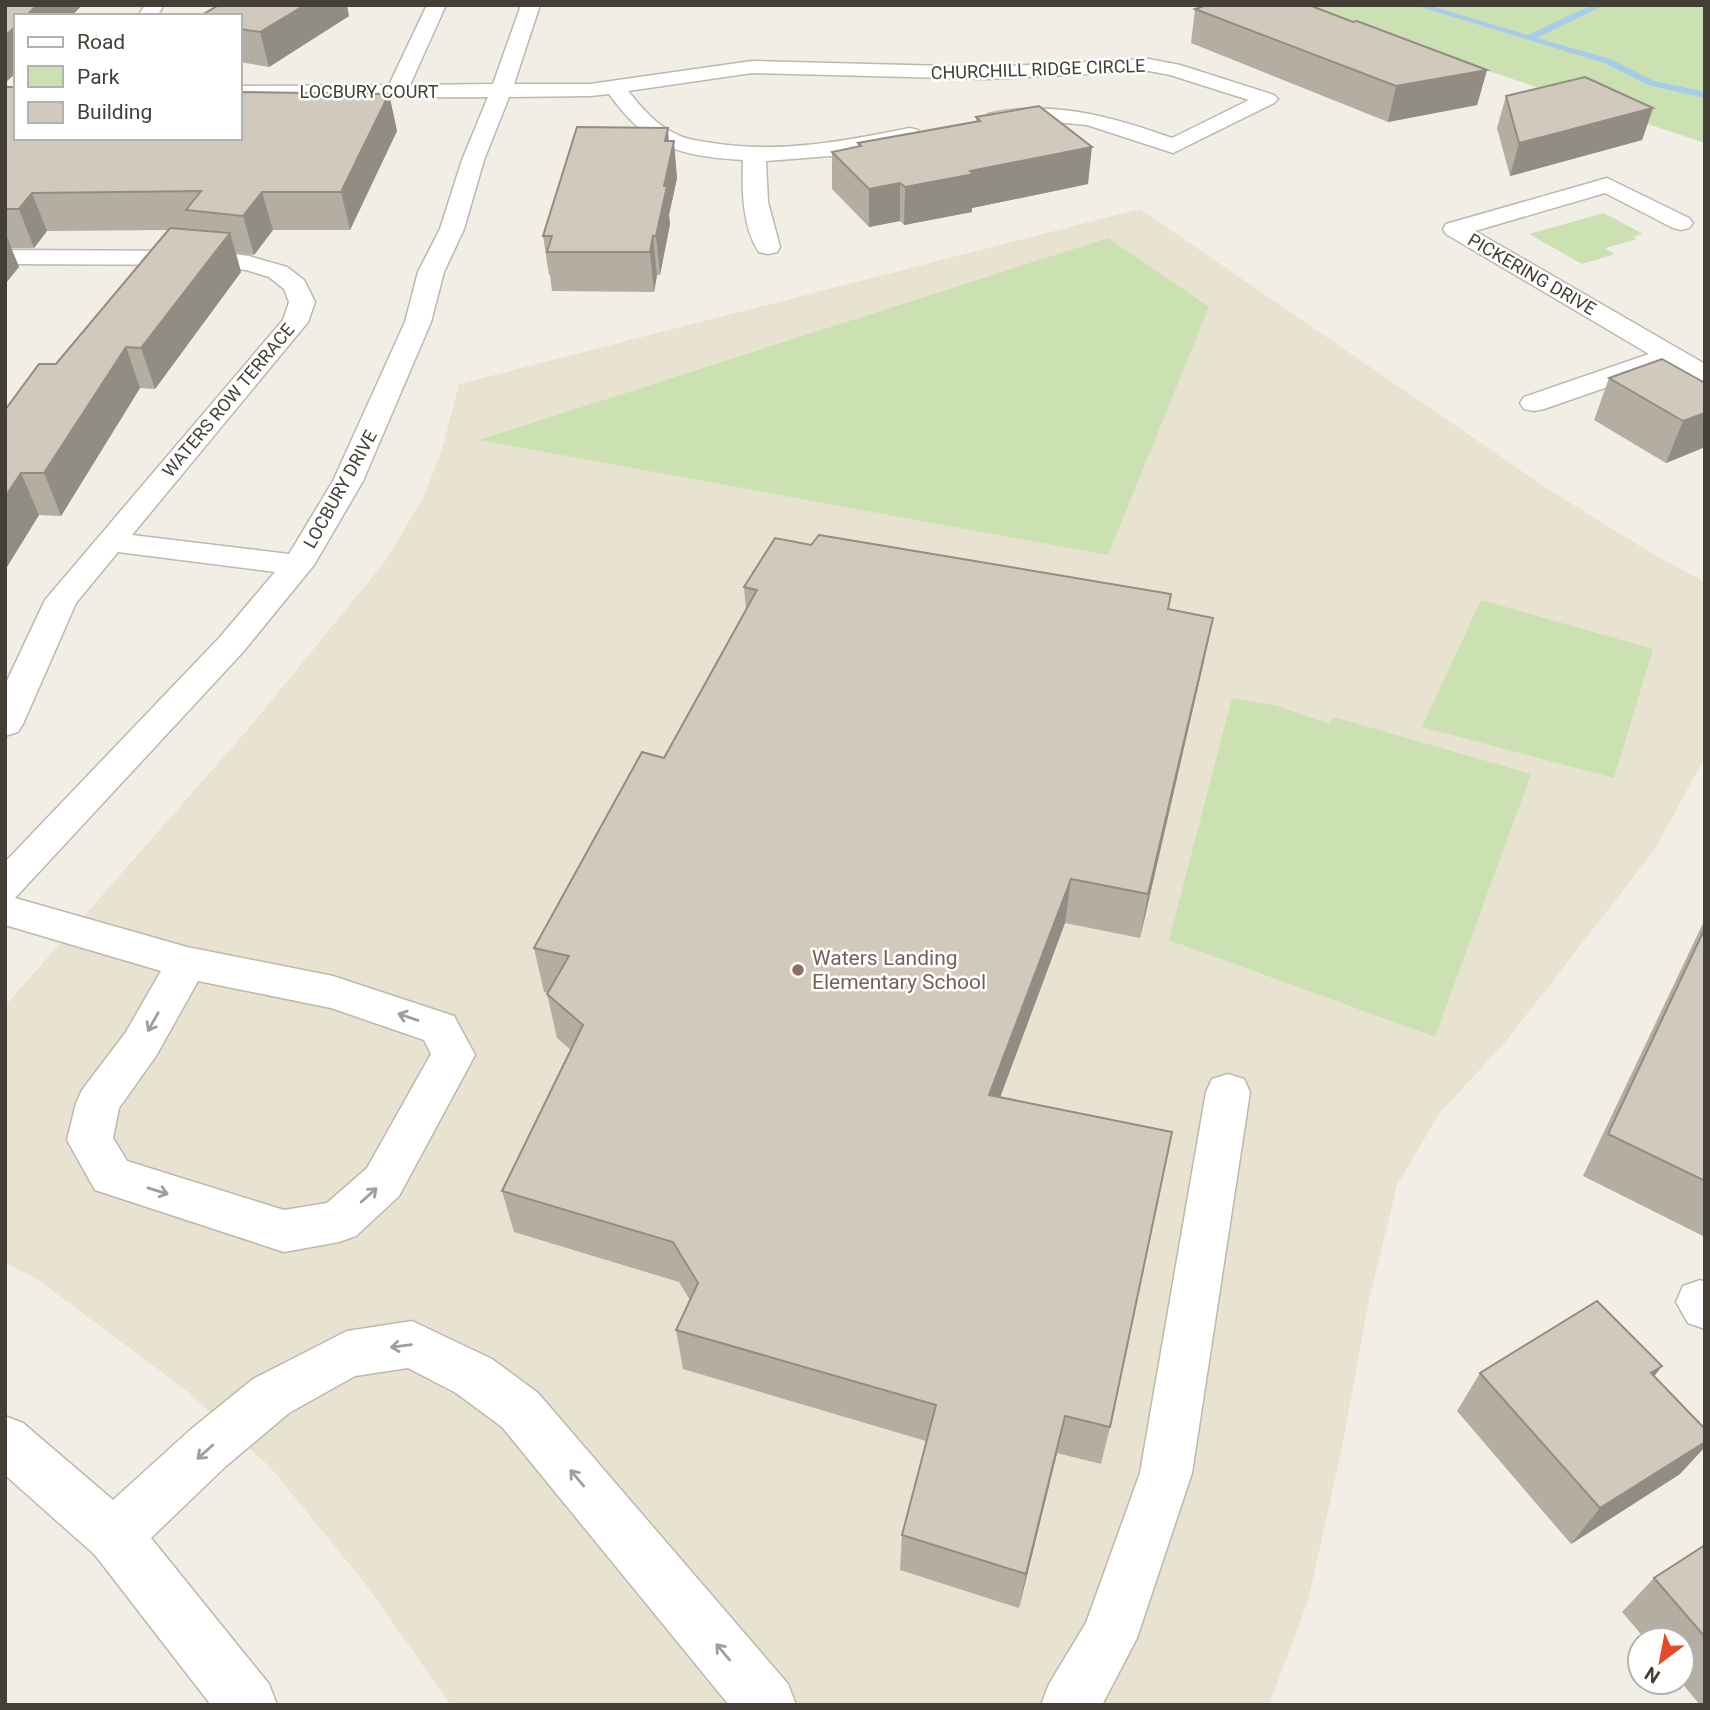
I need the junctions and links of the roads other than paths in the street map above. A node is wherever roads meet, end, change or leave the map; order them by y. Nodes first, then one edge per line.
1 (437, 5) edge
2 (531, 5) edge
3 (615, 87) junction
4 (397, 91) junction
5 (499, 91) junction
6 (242, 92) edge
7 (970, 124) edge
8 (931, 131) edge
9 (755, 155) junction
10 (1681, 223) dead end
11 (768, 247) dead end
12 (5, 257) edge
13 (1672, 356) junction
14 (1705, 376) edge
15 (1534, 403) dead end
16 (109, 542) junction
17 (298, 565) junction
18 (5, 724) edge
19 (5, 887) edge
20 (5, 910) edge
21 (187, 963) junction
22 (1228, 1092) dead end
23 (5, 1441) edge
24 (114, 1536) junction
25 (248, 1705) edge
26 (767, 1705) edge
27 (1069, 1705) edge

1 - 4 street
2 - 5 street, LOCBURY DRIVE
3 - 5 street, CHURCHILL RIDGE CIRCLE
3 - 7 street, CHURCHILL RIDGE CIRCLE
3 - 9 street
4 - 5 street, LOCBURY COURT
4 - 6 street, LOCBURY COURT
5 - 17 street, LOCBURY DRIVE
8 - 9 street
9 - 11 street
10 - 13 street, PICKERING DRIVE
12 - 16 street, WATERS ROW TERRACE
13 - 14 street, PICKERING DRIVE
13 - 15 street
16 - 17 street
16 - 18 street, WATERS ROW TERRACE
17 - 19 street, LOCBURY DRIVE
20 - 21 street
21 -> 21 street
22 - 27 street
23 - 24 street
24 - 25 street
26 -> 24 street

